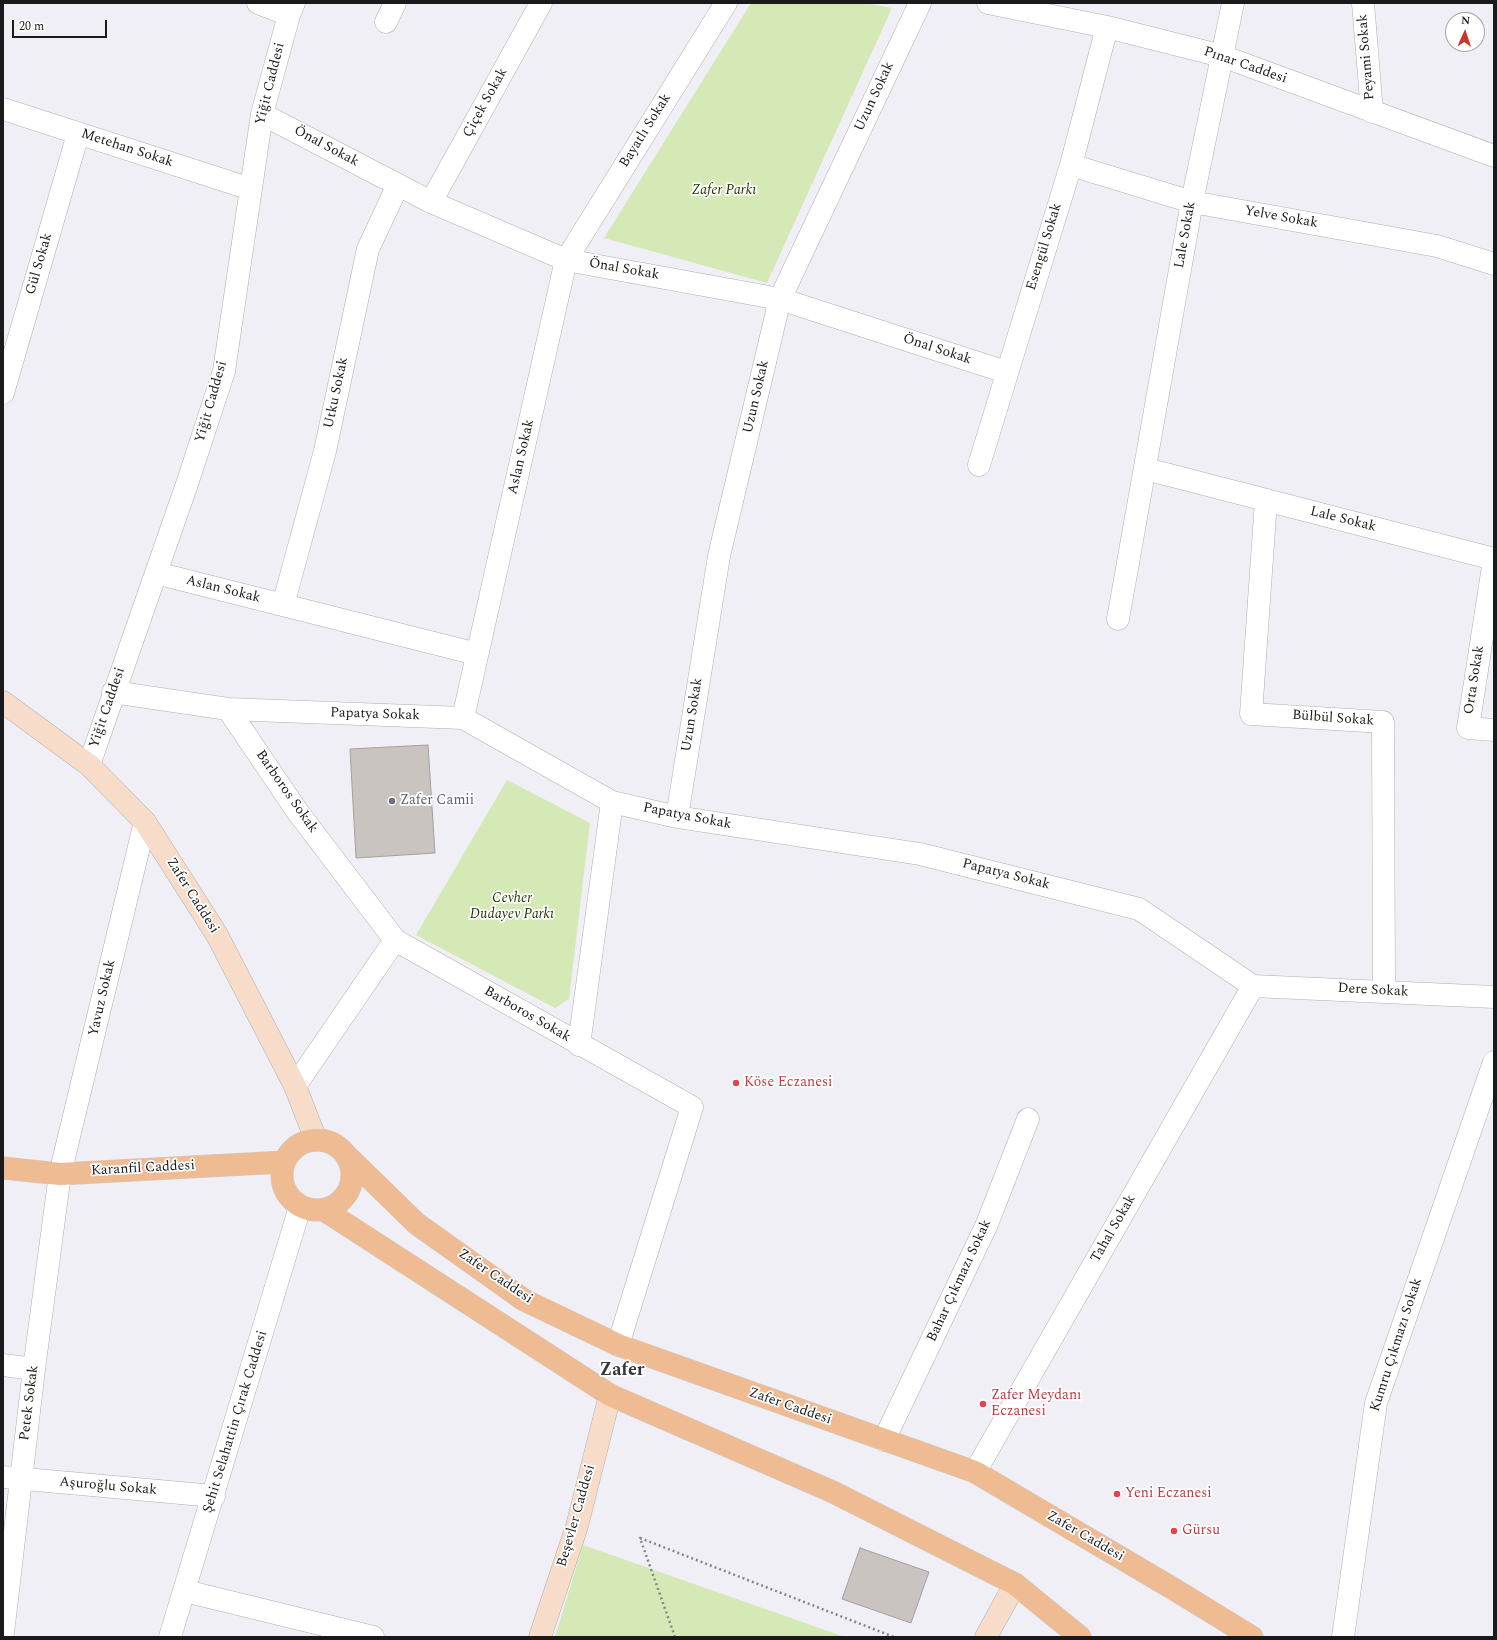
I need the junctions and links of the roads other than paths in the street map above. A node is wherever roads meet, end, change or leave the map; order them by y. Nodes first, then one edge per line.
1 (258, 3) edge
2 (541, 3) edge
3 (726, 3) edge
4 (920, 3) edge
5 (988, 3) edge
6 (1233, 3) edge
7 (1363, 3) edge
8 (292, 9) edge
9 (1107, 27) junction
10 (1222, 56) junction
11 (3, 109) edge
12 (1372, 112) junction
13 (262, 114) junction
14 (78, 134) junction
15 (1494, 156) edge
16 (1071, 165) junction
17 (398, 185) junction
18 (251, 188) junction
19 (431, 202) junction
20 (1192, 202) junction
21 (566, 260) junction
22 (1494, 264) edge
23 (780, 299) junction
24 (1006, 372) junction
25 (3, 393) edge
26 (979, 465) dead end
27 (1146, 469) junction
28 (1266, 501) junction
29 (1494, 560) edge
30 (156, 573) junction
31 (283, 605) junction
32 (1118, 619) dead end
33 (477, 654) junction
34 (114, 692) junction
35 (3, 702) edge
36 (228, 709) junction
37 (463, 718) junction
38 (1494, 730) edge
39 (89, 765) junction
40 (612, 802) junction
41 (677, 817) junction
42 (145, 822) junction
43 (395, 940) junction
44 (1253, 986) junction
45 (1384, 992) junction
46 (1494, 997) edge
47 (579, 1045) junction
48 (1494, 1062) edge
49 (295, 1086) junction
50 (1028, 1119) dead end
51 (316, 1140) junction
52 (345, 1154) junction
53 (284, 1162) junction
54 (3, 1168) edge
55 (60, 1174) junction
56 (300, 1207) junction
57 (324, 1210) junction
58 (618, 1345) junction
59 (3, 1365) edge
60 (34, 1369) junction
61 (610, 1395) junction
62 (884, 1440) junction
63 (975, 1472) junction
64 (12, 1478) edge
65 (214, 1496) junction
66 (1015, 1584) junction
67 (185, 1591) junction
68 (3, 1633) edge
69 (170, 1637) edge
70 (373, 1637) edge
71 (540, 1637) edge
72 (986, 1637) edge
73 (1080, 1637) edge
74 (1252, 1637) edge
75 (1343, 1637) edge

1 - 8 street
2 - 19 street, Çiçek Sokak
3 - 21 street, Bayatlı Sokak
4 - 23 street, Uzun Sokak
5 - 9 street, Pınar Caddesi
6 - 10 street, Lale Sokak
7 - 12 street, Peyami Sokak
8 - 13 street, Yiğit Caddesi
9 - 10 street, Pınar Caddesi
9 - 16 street, Esengül Sokak
10 - 12 street, Pınar Caddesi
10 - 20 street, Lale Sokak
11 - 14 street, Metehan Sokak
12 - 15 street, Pınar Caddesi
13 - 17 street, Önal Sokak
13 - 18 street, Yiğit Caddesi
14 - 18 street, Metehan Sokak
14 - 25 street, Gül Sokak
16 - 20 street, Yelve Sokak
16 - 24 street, Esengül Sokak
17 - 19 street, Önal Sokak
17 - 31 street, Utku Sokak
18 - 30 street, Yiğit Caddesi
19 - 21 street, Önal Sokak
20 - 22 street, Yelve Sokak
20 - 27 street, Lale Sokak
21 - 23 street, Önal Sokak
21 - 33 street, Aslan Sokak
23 - 24 street, Önal Sokak
23 - 41 street, Uzun Sokak
24 - 26 street, Esengül Sokak
27 - 28 street, Lale Sokak
27 - 32 street, Lale Sokak
28 - 29 street, Lale Sokak
28 - 45 street, Bülbül Sokak
29 - 38 street, Orta Sokak
30 - 31 street, Aslan Sokak
30 - 34 street, Yiğit Caddesi
31 - 33 street, Aslan Sokak
33 - 37 street, Aslan Sokak
34 - 36 street, Papatya Sokak
34 - 39 street, Yiğit Caddesi
35 - 39 main road, Zafer Caddesi
36 - 37 street, Papatya Sokak
36 - 43 street, Barboros Sokak
37 - 40 street, Papatya Sokak
39 - 42 main road, Zafer Caddesi
40 - 41 street, Papatya Sokak
40 - 47 street
41 - 44 street, Papatya Sokak
42 - 49 main road, Zafer Caddesi
42 - 55 street, Yavuz Sokak
43 - 47 street, Barboros Sokak
43 - 49 street
44 - 45 street, Dere Sokak
44 - 63 street, Tahal Sokak
45 - 46 street, Dere Sokak
47 - 58 street, Barboros Sokak
48 - 75 street, Kumru Çıkmazı Sokak
49 - 51 main road, Zafer Caddesi
50 - 62 street, Bahar Çıkmazı Sokak
51 - 52 main road, Zafer Caddesi
51 - 53 main road
52 - 57 main road
52 - 58 main road, Zafer Caddesi
53 - 55 main road, Karanfil Caddesi
53 - 56 main road
54 - 55 main road, Karanfil Caddesi
55 - 60 street, Petek Sokak
56 - 57 main road
56 - 65 street, Şehit Selahattin Çırak Caddesi
57 - 61 main road
58 - 62 main road, Zafer Caddesi
59 - 60 street
60 - 64 street, Petek Sokak
61 - 66 main road
61 - 71 main road, Beşevler Caddesi
62 - 63 main road, Zafer Caddesi
63 - 74 main road, Zafer Caddesi
64 - 65 street, Aşuroğlu Sokak
64 - 68 street, Petek Sokak
65 - 67 street, Şehit Selahattin Çırak Caddesi
66 - 72 main road
66 - 73 main road
67 - 69 street, Şehit Selahattin Çırak Caddesi
67 - 70 street

